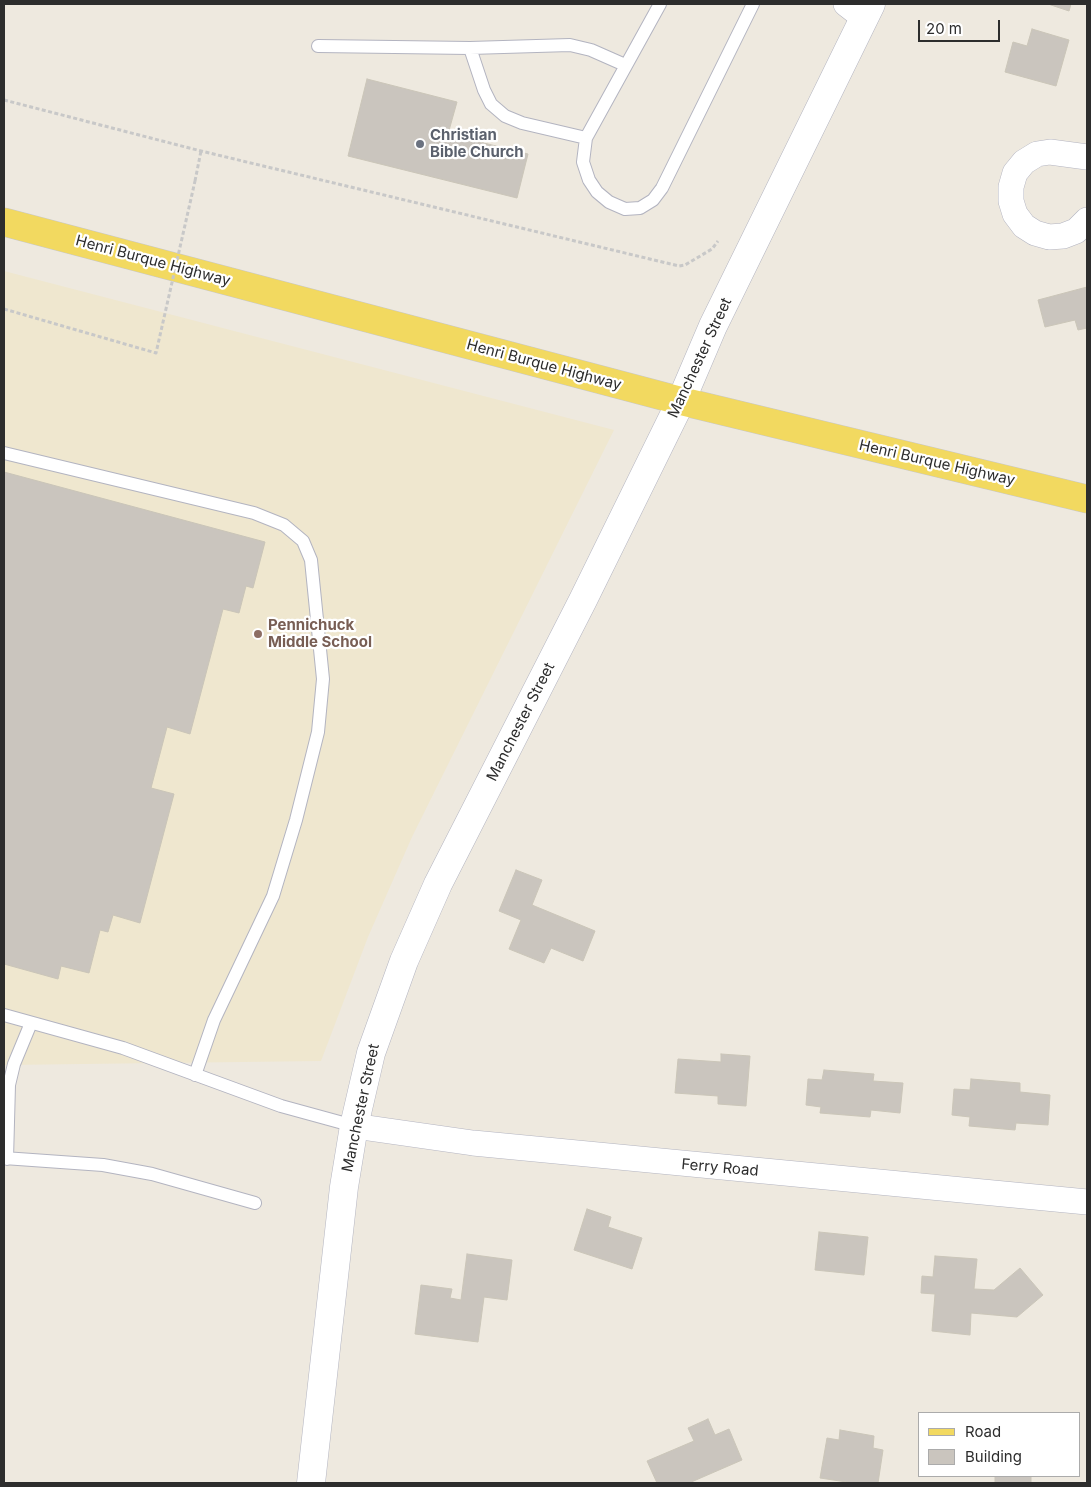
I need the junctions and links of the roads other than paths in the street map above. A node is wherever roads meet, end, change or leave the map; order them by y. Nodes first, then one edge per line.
1 (660, 4) edge
2 (753, 4) edge
3 (861, 8) edge
4 (318, 46) dead end
5 (470, 48) junction
6 (625, 65) junction
7 (586, 138) junction
8 (1087, 157) edge
9 (1087, 220) edge
10 (4, 222) edge
11 (681, 401) junction
12 (4, 453) edge
13 (1087, 499) edge
14 (4, 1015) edge
15 (31, 1023) junction
16 (195, 1074) junction
17 (6, 1085) edge
18 (354, 1126) junction
19 (6, 1158) edge
20 (1087, 1202) edge
21 (254, 1203) dead end
22 (311, 1483) edge

1 - 6 lane
2 - 7 lane
3 - 11 street, Manchester Street
4 - 5 lane
5 - 6 lane
5 - 7 lane
6 - 7 lane
8 - 9 street
10 - 11 main road, Henri Burque Highway
11 - 13 main road, Henri Burque Highway
11 - 18 street, Manchester Street
12 - 16 lane
14 - 15 lane
15 - 16 lane
15 - 17 lane
16 - 18 lane
17 - 19 lane
18 - 20 street, Ferry Road
18 - 22 street, Manchester Street
19 - 21 lane

